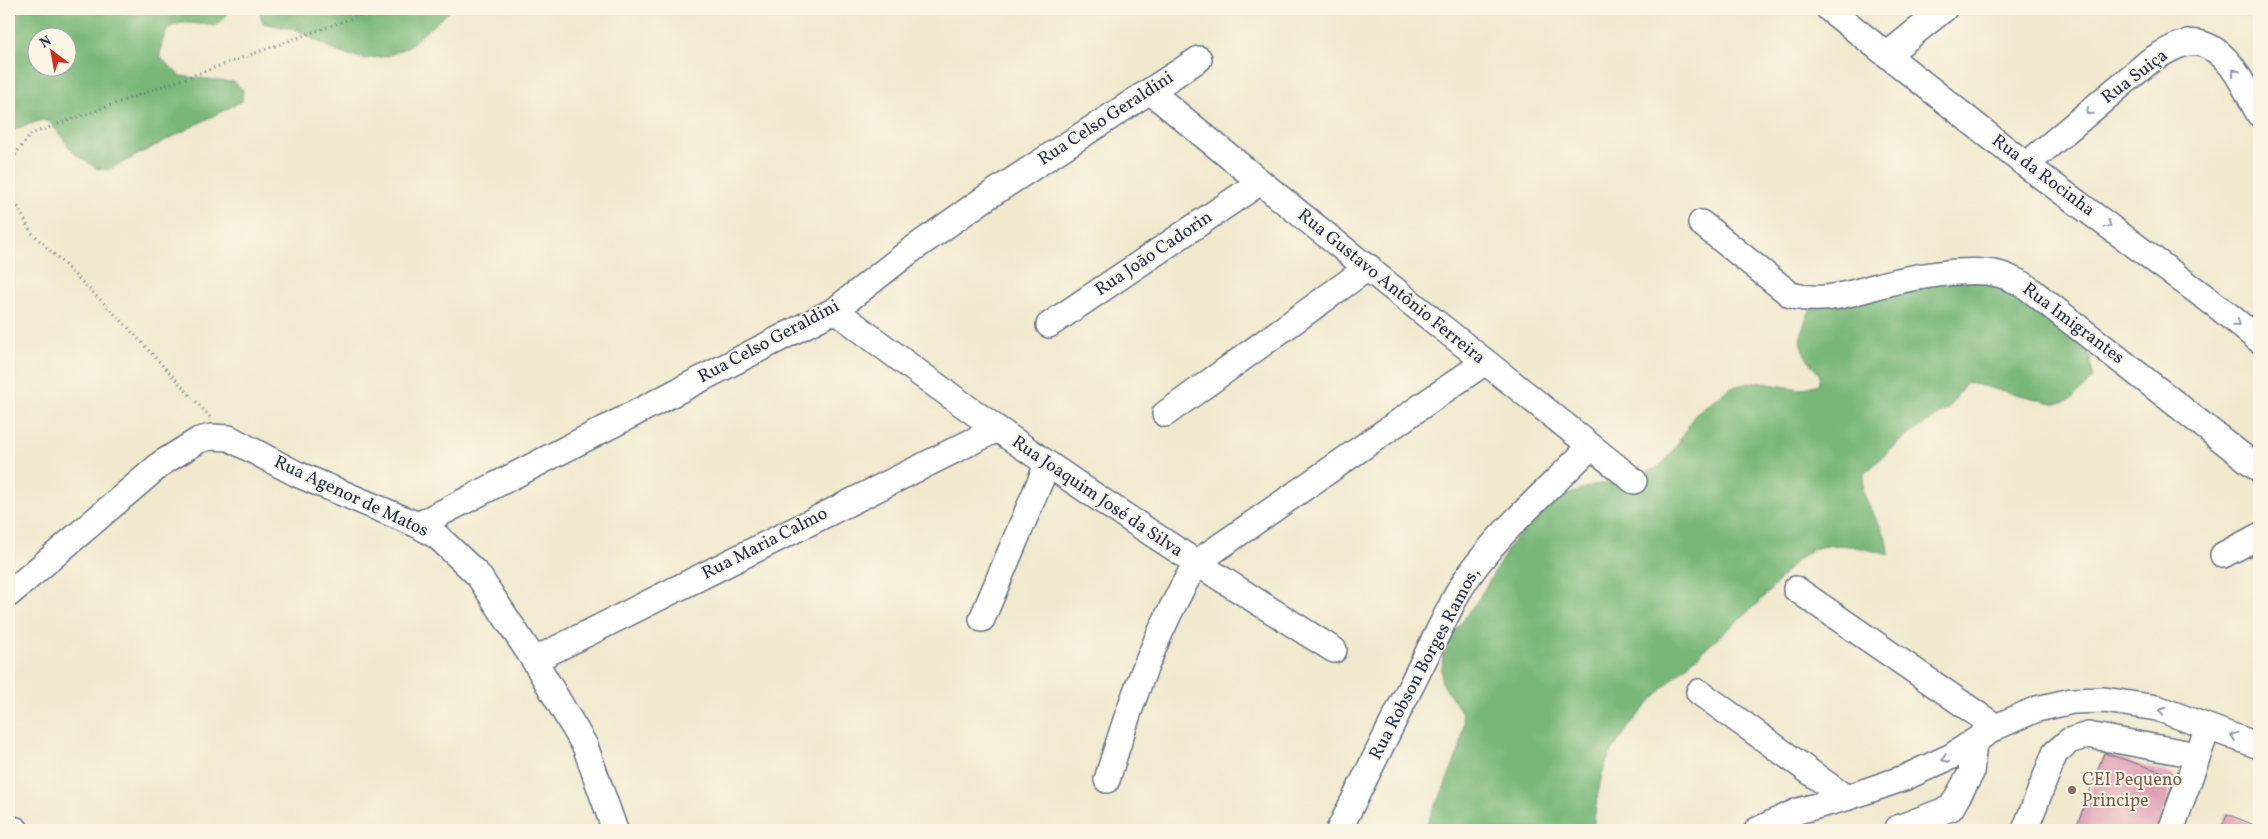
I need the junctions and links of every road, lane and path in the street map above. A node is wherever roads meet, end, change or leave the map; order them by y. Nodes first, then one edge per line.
1 (377, 9) edge
2 (1829, 9) edge
3 (1944, 9) edge
4 (1888, 54) junction
5 (1199, 59) dead end
6 (1150, 91) junction
7 (2259, 114) edge
8 (2026, 165) junction
9 (1259, 183) junction
10 (1702, 223) dead end
11 (1369, 267) junction
12 (835, 310) junction
13 (1049, 325) dead end
14 (2259, 340) edge
15 (1485, 362) junction
16 (1165, 414) dead end
17 (996, 429) junction
18 (228, 438) junction
19 (1592, 446) junction
20 (1047, 465) junction
21 (2259, 469) edge
22 (1634, 481) dead end
23 (418, 525) junction
24 (2259, 536) edge
25 (2223, 556) dead end
26 (1196, 563) junction
27 (1796, 588) dead end
28 (9, 594) edge
29 (982, 619) dead end
30 (1334, 650) dead end
31 (534, 660) junction
32 (1699, 692) dead end
33 (1996, 727) junction
34 (2208, 727) junction
35 (1974, 742) junction
36 (2259, 746) edge
37 (2197, 755) junction
38 (1107, 780) dead end
39 (1846, 798) junction
40 (9, 828) edge
41 (1898, 828) dead end
42 (16, 830) edge
43 (614, 830) edge
44 (1339, 830) edge
45 (1757, 830) edge
46 (2025, 830) edge
47 (2171, 830) edge

1 - 18 path
2 - 4 street, Rua da Rocinha
3 - 4 street
4 - 8 street, Rua da Rocinha
5 - 6 street, Rua Celso Geraldini
6 - 9 street, Rua Gustavo Antônio Ferreira
6 - 12 street, Rua Celso Geraldini
7 -> 8 street, Rua Suiça
8 -> 14 street, Rua da Rocinha
9 - 11 street, Rua Gustavo Antônio Ferreira
9 - 13 street, Rua João Cadorin
10 - 21 street, Rua Imigrantes
11 - 15 street, Rua Gustavo Antônio Ferreira
11 - 16 street
12 - 17 street, Rua Joaquim José da Silva
12 - 23 street, Rua Celso Geraldini
15 - 19 street, Rua Gustavo Antônio Ferreira
15 - 26 street, Rua Joaquim José da Silva
17 - 20 street, Rua Joaquim José da Silva
17 - 31 street, Rua Maria Calmo
18 - 23 street, Rua Agenor de Matos
18 - 28 street, Rua Agenor de Matos
19 - 22 street, Rua Gustavo Antônio Ferreira
19 - 44 street, Rua Robson Borges Ramos,
20 - 26 street, Rua Joaquim José da Silva
20 - 29 street
23 - 31 street, Rua Agenor de Matos
24 - 25 street
26 - 30 street
26 - 38 street
27 - 33 street
31 - 43 street, Rua Agenor de Matos
32 - 39 street
34 -> 33 street
33 - 35 street
36 -> 34 street
34 - 37 street
35 -> 39 street
35 - 41 street
37 - 46 street
37 - 47 street
39 - 45 street
40 - 42 street

